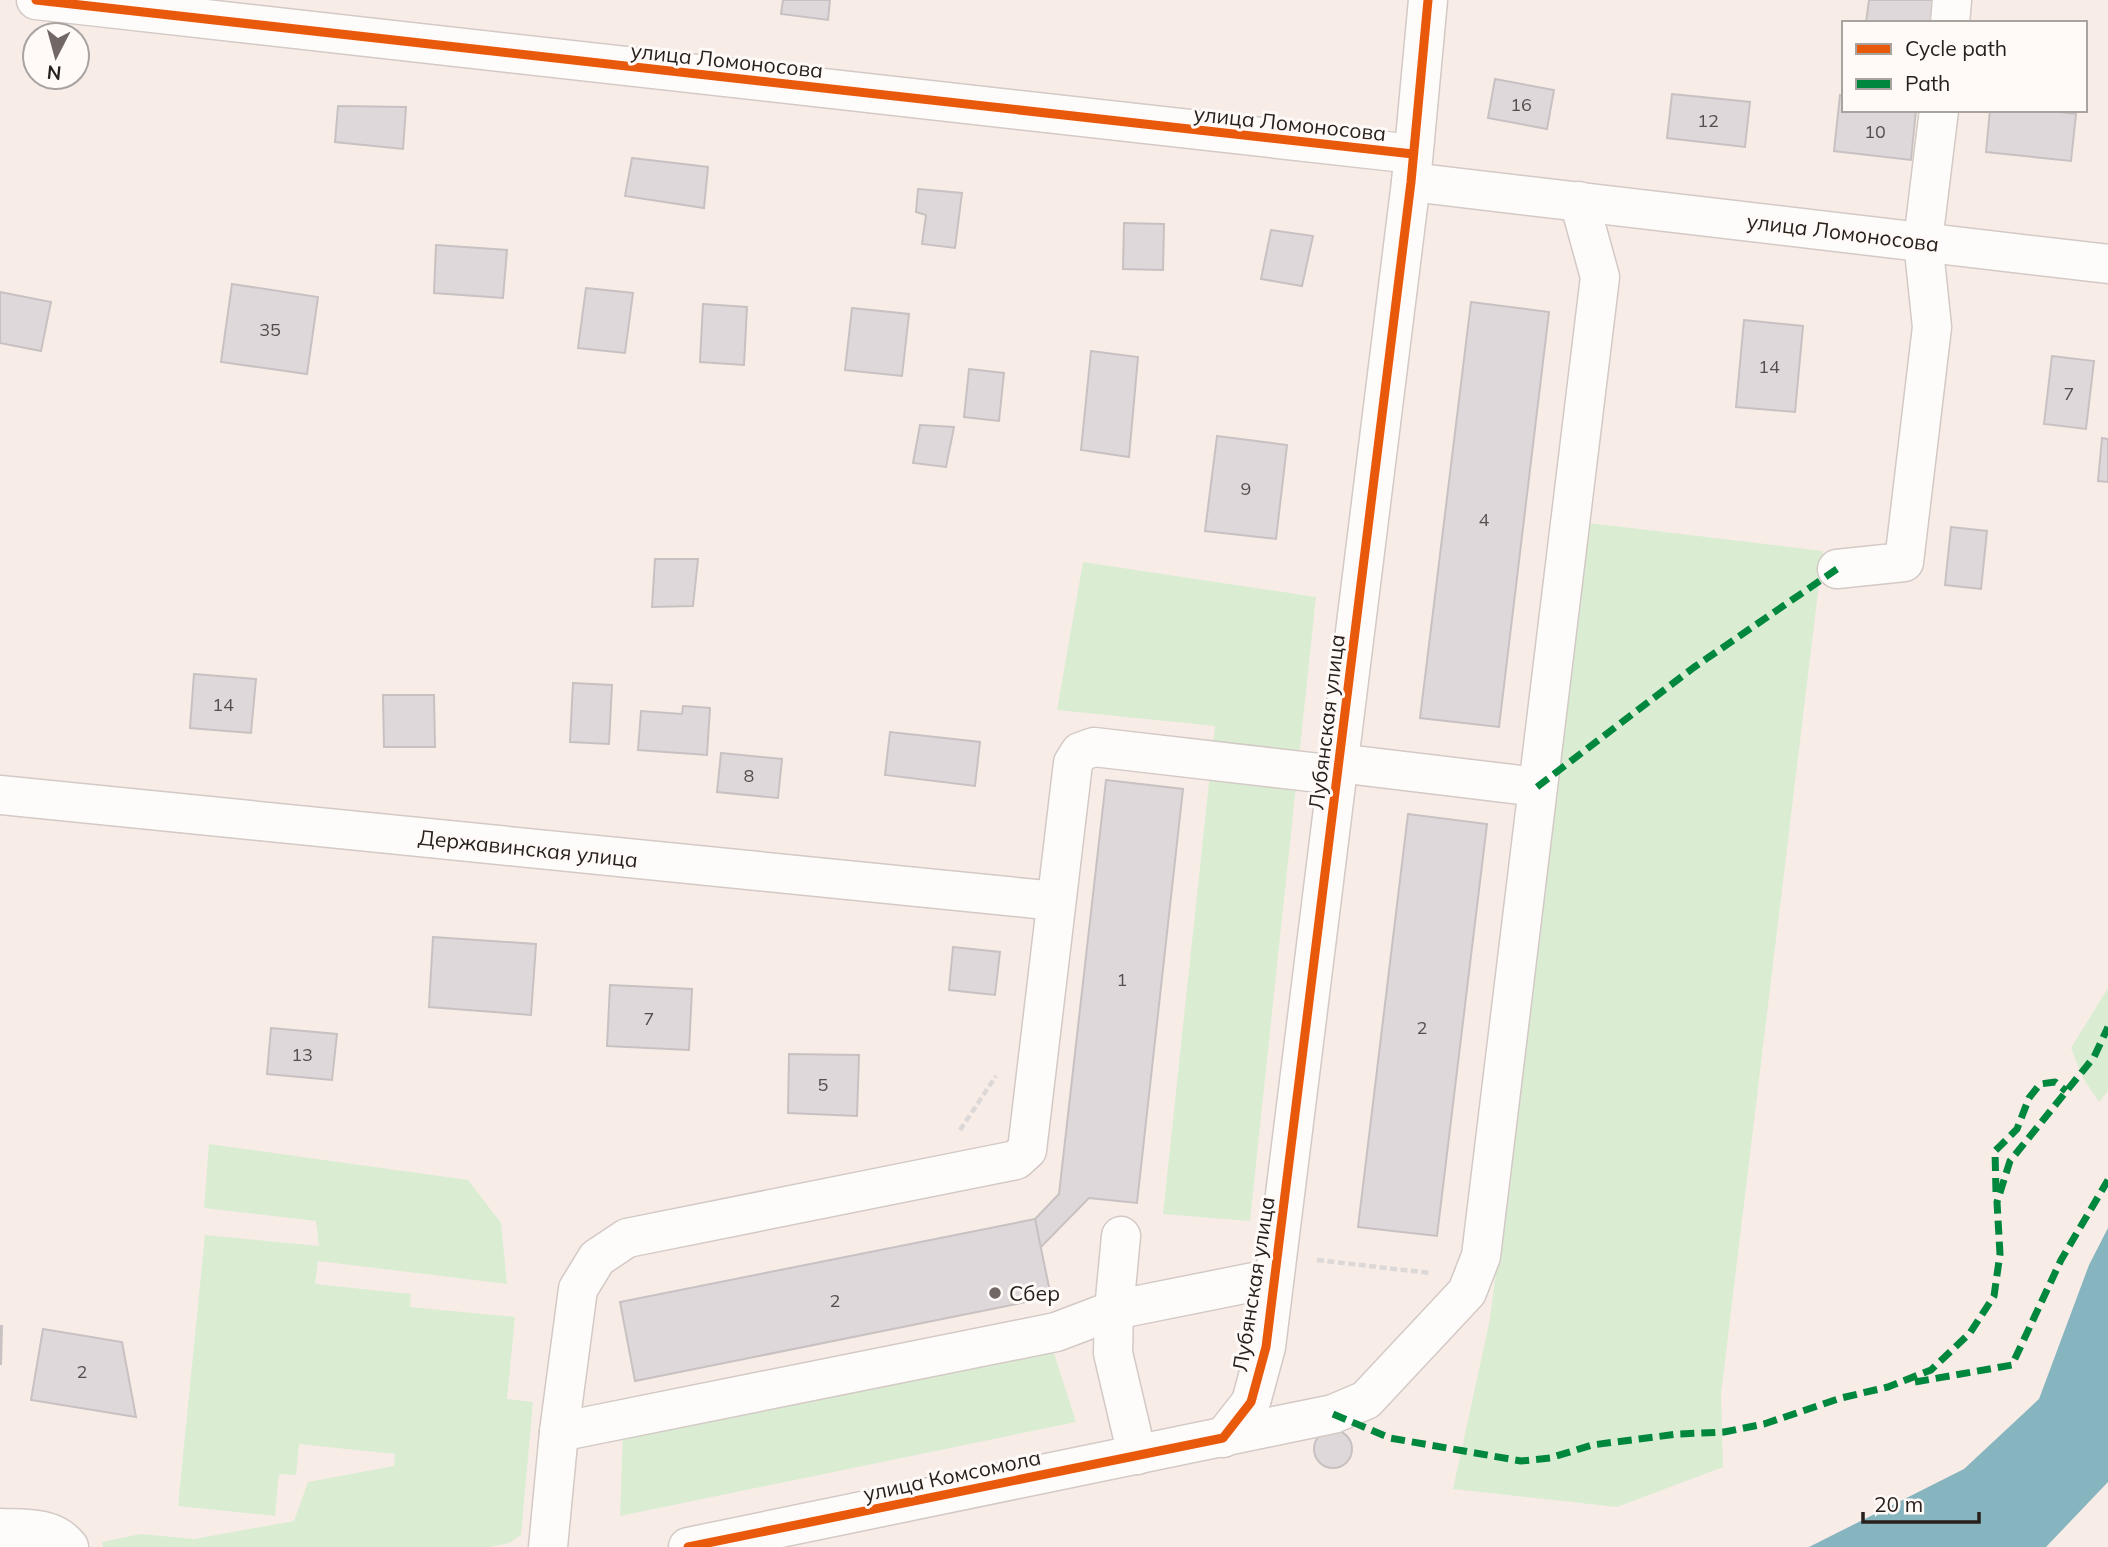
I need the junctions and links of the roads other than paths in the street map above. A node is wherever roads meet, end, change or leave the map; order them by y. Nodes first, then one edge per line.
1 (36, 0) edge
2 (1429, 0) edge
3 (1952, 0) edge
4 (1950, 21) edge
5 (1939, 112) edge
6 (1412, 168) junction
7 (1579, 201) junction
8 (1923, 242) junction
9 (2108, 264) edge
10 (1837, 569) dead end
11 (1337, 769) junction
12 (1537, 787) junction
13 (0, 795) edge
14 (1056, 901) junction
15 (1121, 1236) dead end
16 (1290, 1268) junction
17 (1114, 1310) junction
18 (559, 1432) junction
19 (1223, 1438) junction
20 (1137, 1455) junction
21 (0, 1528) edge
22 (756, 1543) edge
23 (69, 1547) edge
24 (548, 1547) edge
25 (688, 1547) edge

1 - 6 street, улица Ломоносова
2 - 6 street, Лубянская улица
3 - 4 street
5 - 8 street
6 - 7 street, улица Ломоносова
6 - 11 street, Лубянская улица
7 - 8 street, улица Ломоносова
7 - 12 street, улица Комсомола
8 - 9 street, улица Ломоносова
8 - 10 street
11 - 12 street
11 - 14 street
11 - 16 street, Лубянская улица
12 - 19 street, улица Комсомола
13 - 14 street, Державинская улица
14 - 18 street
15 - 17 street
16 - 17 street
16 - 19 street, Лубянская улица
17 - 18 street
17 - 20 street
18 - 24 street
19 - 20 street, улица Комсомола
20 - 22 street, улица Комсомола
21 - 23 street
22 - 25 street, улица Комсомола

